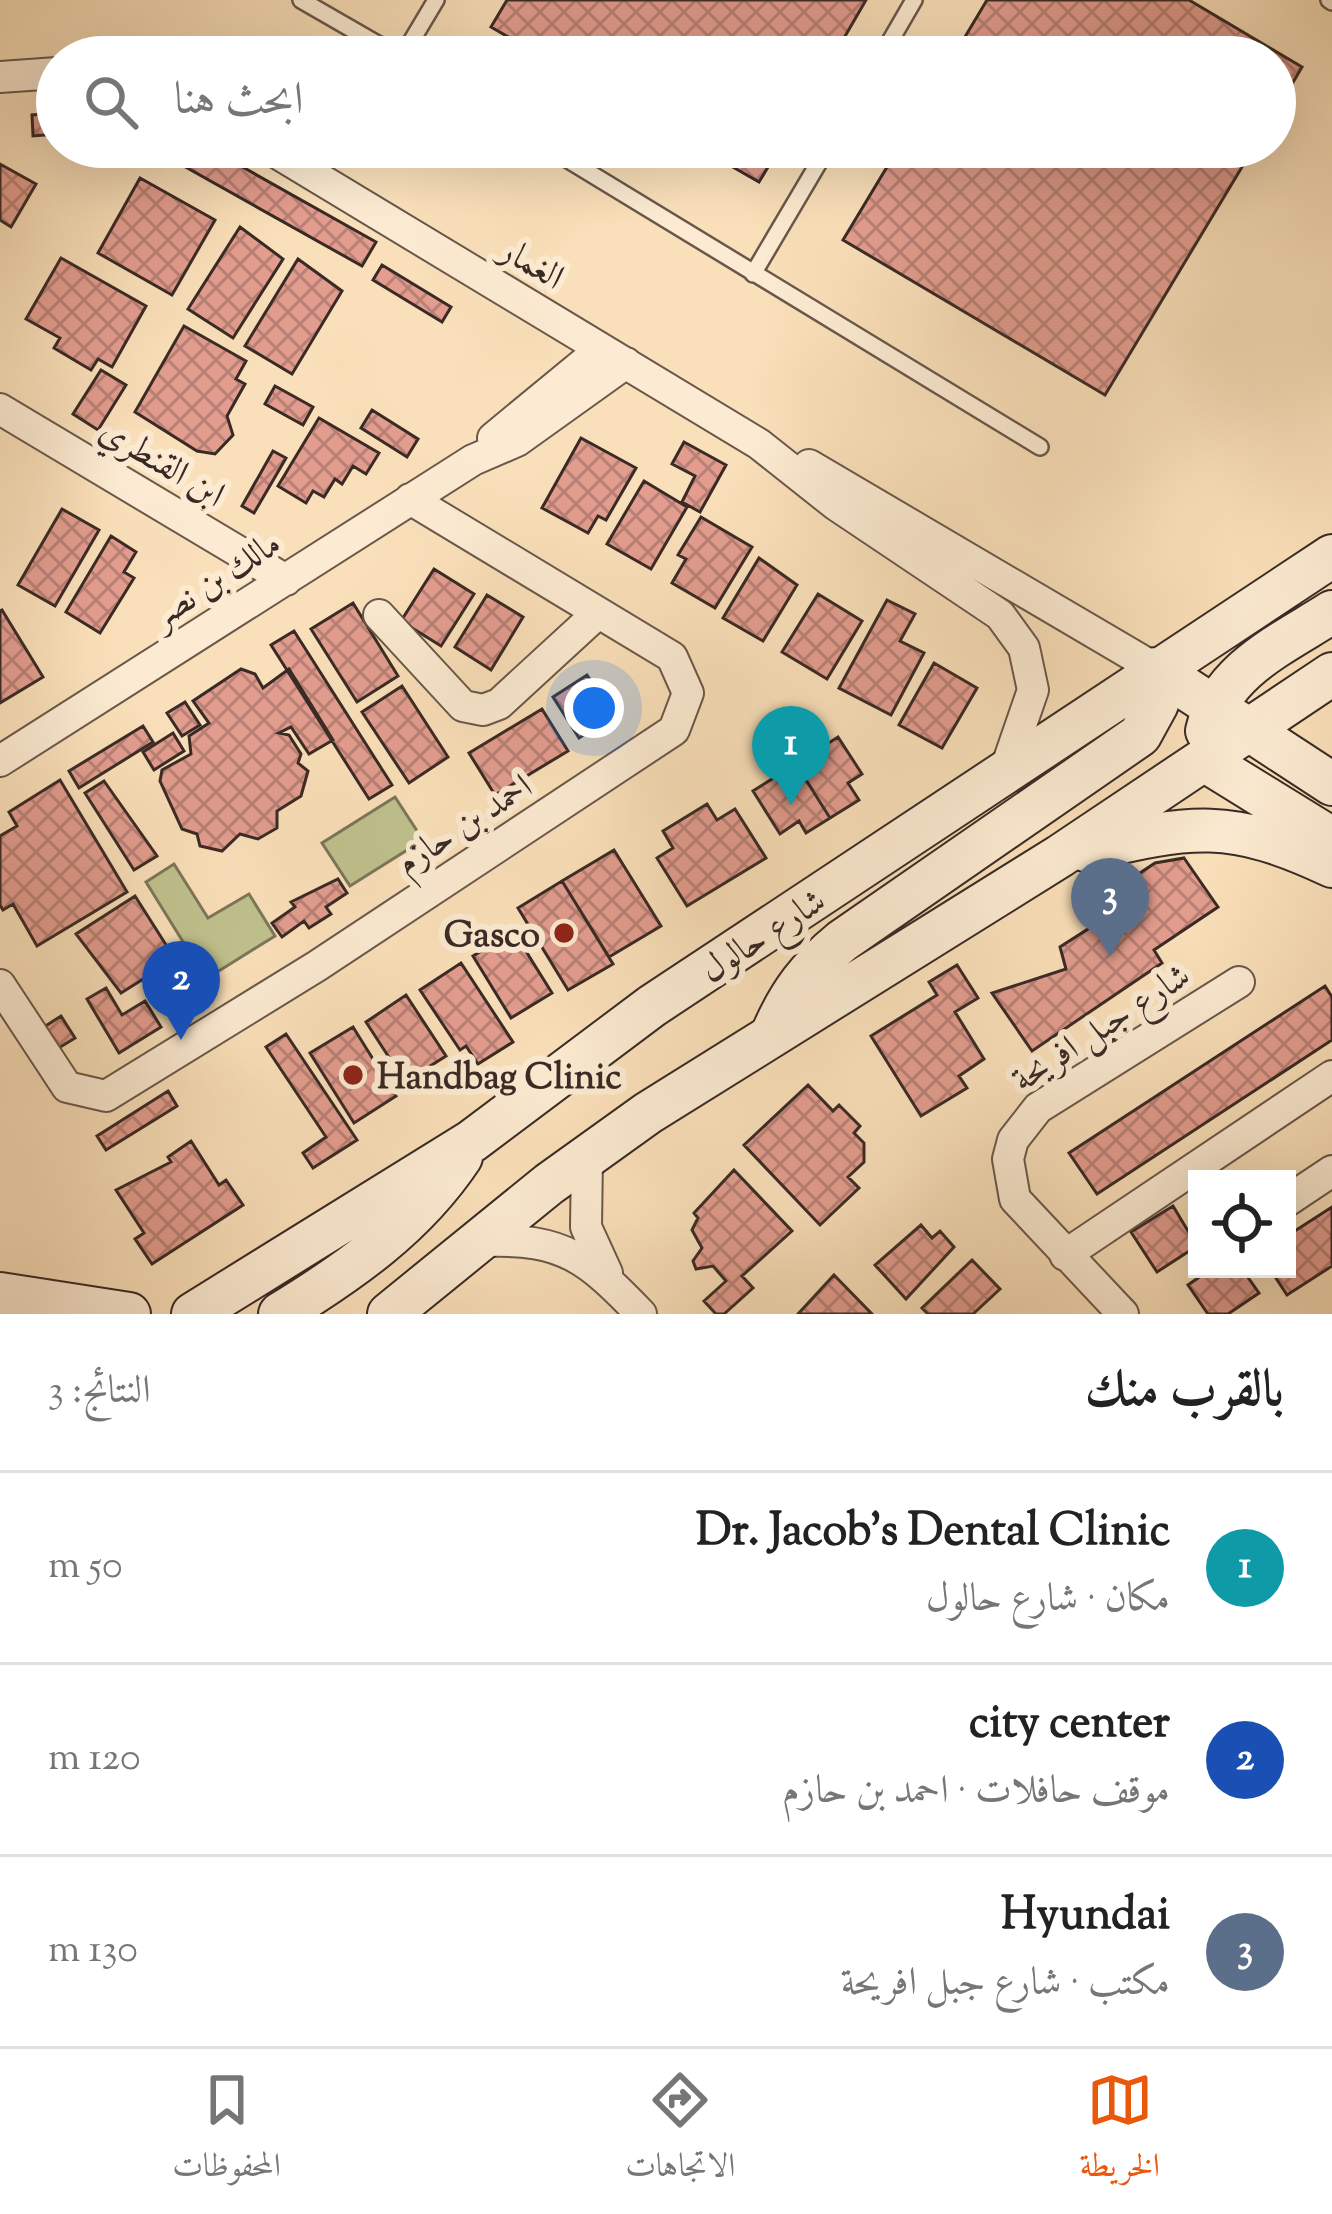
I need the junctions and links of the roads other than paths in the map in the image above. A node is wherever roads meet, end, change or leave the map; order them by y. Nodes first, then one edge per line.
1 (301, 0) edge
2 (436, 0) edge
3 (914, 0) edge
4 (365, 36) edge
5 (415, 36) edge
6 (893, 36) edge
7 (36, 74) edge
8 (0, 77) edge
9 (302, 168) edge
10 (581, 168) edge
11 (816, 168) edge
12 (754, 274) junction
13 (614, 356) junction
14 (0, 409) edge
15 (759, 444) junction
16 (1040, 447) dead end
17 (410, 499) junction
18 (1332, 556) edge
19 (286, 580) junction
20 (1332, 612) edge
21 (598, 614) junction
22 (379, 615) dead end
23 (1156, 669) junction
24 (1332, 674) edge
25 (1230, 719) junction
26 (1204, 760) junction
27 (0, 761) edge
28 (1003, 776) junction
29 (1332, 784) edge
30 (1332, 839) edge
31 (1060, 856) junction
32 (1332, 866) edge
33 (1239, 982) dead end
34 (0, 985) edge
35 (773, 1034) junction
36 (1332, 1076) edge
37 (472, 1141) junction
38 (587, 1156) junction
39 (1205, 1170) edge
40 (1332, 1171) edge
41 (1188, 1182) edge
42 (1296, 1195) edge
43 (485, 1241) junction
44 (1065, 1256) junction
45 (616, 1288) junction
46 (0, 1294) edge
47 (182, 1313) edge
48 (129, 1314) edge
49 (280, 1314) edge
50 (389, 1314) edge
51 (641, 1314) edge
52 (1123, 1314) edge

1 - 4 lane
2 - 5 lane
3 - 6 lane
7 - 8 street
9 - 13 street, الغمار
10 - 12 lane
11 - 12 lane
12 - 16 lane
13 - 15 street, الغمار
13 - 17 street, مالك بن نصر
14 - 19 street, ابن القنطري
15 - 23 street, الغمار
15 - 28 street, الغمار
17 - 19 street, مالك بن نصر
17 - 21 street, احمد بن حازم
18 - 23 main road, شارع حالول
19 - 27 street, مالك بن نصر
20 - 25 main road
21 - 22 street
21 - 34 street, احمد بن حازم
23 - 25 main road
23 - 28 main road, شارع حالول
23 - 35 main road
24 - 25 main road
25 - 26 main road
25 - 29 main road
26 - 30 main road
26 - 31 main road
28 - 37 main road, شارع حالول
31 - 32 main road
31 - 35 main road
33 - 44 street, شارع جبل افريحة
35 - 38 main road
36 - 39 street
37 - 47 main road, شارع حالول
37 - 49 main road
38 - 43 main road
38 - 45 street
40 - 42 street
41 - 44 street
43 - 45 street
43 - 50 main road
44 - 52 street, شارع جبل افريحة
45 - 51 street
46 - 48 main road

